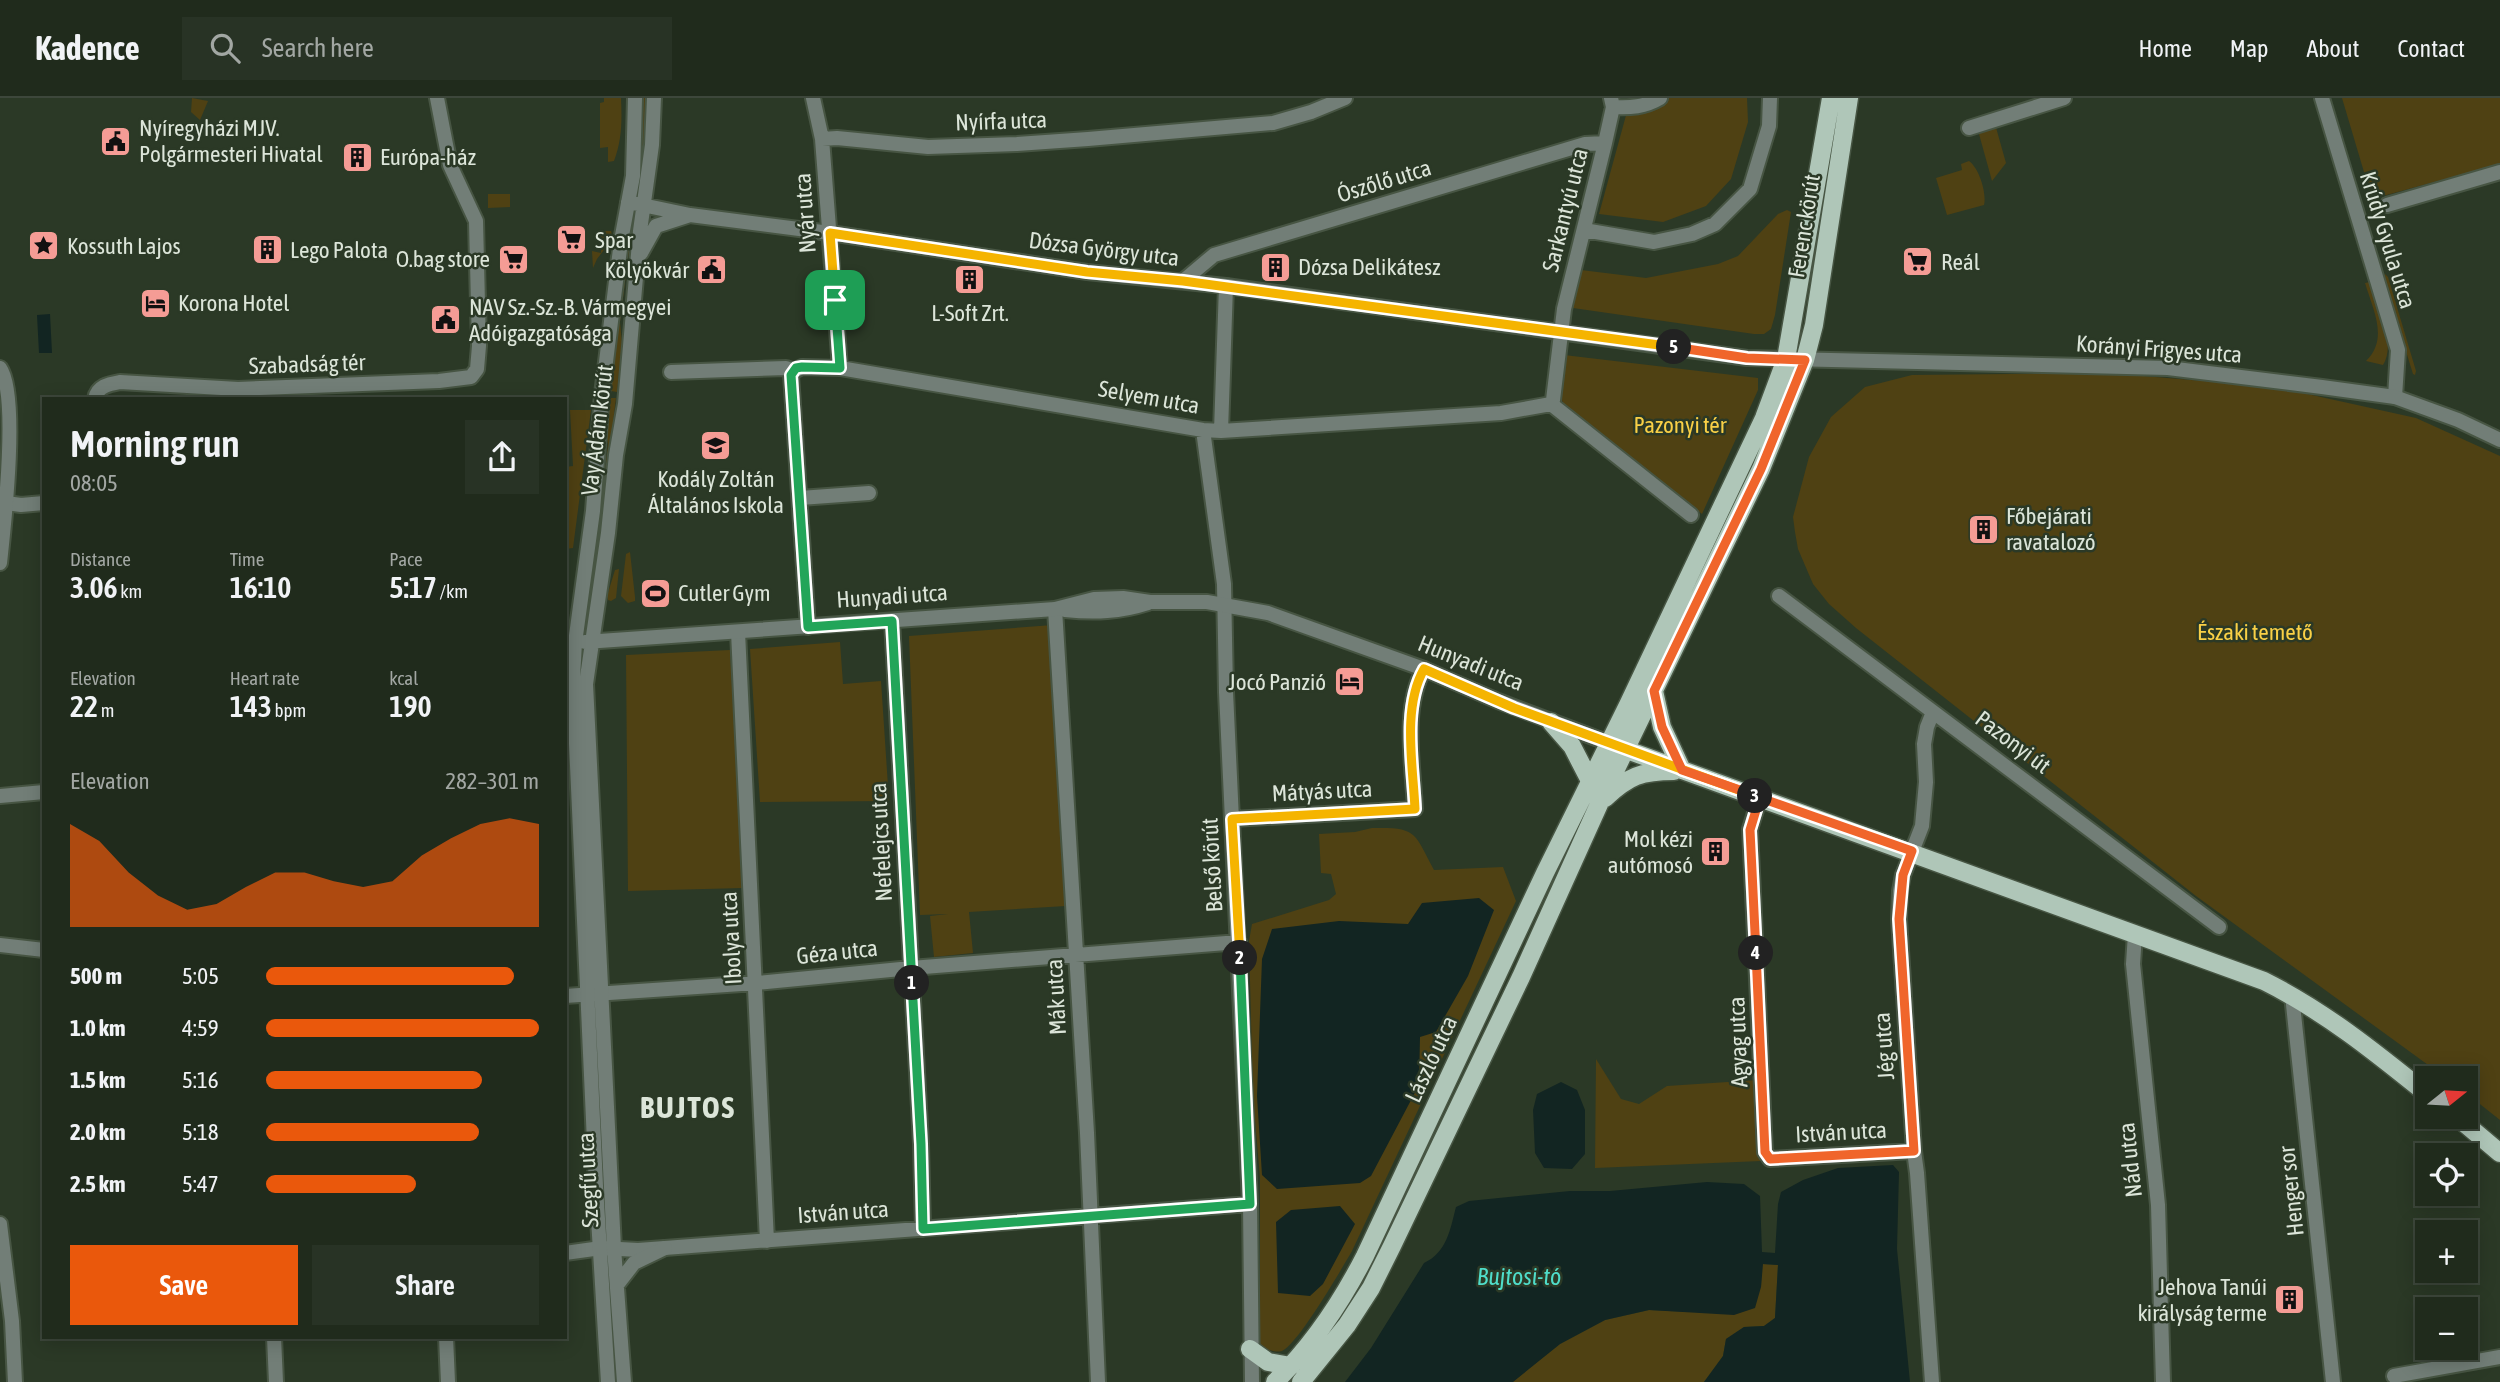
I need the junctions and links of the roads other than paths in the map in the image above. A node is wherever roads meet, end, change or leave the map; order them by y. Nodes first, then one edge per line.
1 (437, 98) edge
2 (635, 98) edge
3 (653, 98) edge
4 (813, 98) edge
5 (1346, 98) edge
6 (1660, 98) edge
7 (1770, 98) edge
8 (1831, 98) edge
9 (1849, 98) edge
10 (2064, 98) edge
11 (2322, 98) edge
12 (2040, 101) edge
13 (1612, 103) edge
14 (1969, 128) dead end
15 (822, 139) junction
16 (1605, 143) junction
17 (2500, 172) edge
18 (628, 202) junction
19 (643, 204) junction
20 (2387, 205) dead end
21 (690, 215) junction
22 (1584, 230) junction
23 (830, 233) junction
24 (637, 261) junction
25 (1183, 281) junction
26 (1226, 286) junction
27 (1561, 333) junction
28 (1786, 359) junction
29 (1805, 360) junction
30 (0, 368) edge
31 (840, 368) junction
32 (794, 371) junction
33 (671, 372) dead end
34 (237, 394) edge
35 (95, 397) edge
36 (2395, 397) junction
37 (1551, 404) junction
38 (1203, 430) junction
39 (1221, 431) junction
40 (2500, 440) edge
41 (869, 493) dead end
42 (800, 498) junction
43 (6, 503) junction
44 (42, 503) edge
45 (1691, 515) dead end
46 (0, 564) edge
47 (1779, 596) dead end
48 (1224, 604) junction
49 (1055, 609) junction
50 (892, 621) junction
51 (808, 627) junction
52 (738, 632) junction
53 (593, 641) junction
54 (570, 644) edge
55 (1424, 669) junction
56 (1654, 691) junction
57 (1933, 712) junction
58 (1551, 722) junction
59 (1618, 746) junction
60 (1684, 770) junction
61 (1590, 781) junction
62 (42, 792) edge
63 (0, 796) edge
64 (1760, 797) junction
65 (1600, 802) junction
66 (1232, 819) junction
67 (1912, 851) junction
68 (2219, 927) dead end
69 (2134, 934) junction
70 (1239, 942) junction
71 (0, 945) edge
72 (42, 950) edge
73 (1077, 956) junction
74 (911, 968) junction
75 (756, 983) junction
76 (595, 994) junction
77 (2292, 995) junction
78 (567, 996) edge
79 (2415, 1085) edge
80 (2471, 1129) edge
81 (1914, 1151) junction
82 (2500, 1153) edge
83 (1770, 1159) joint
84 (1250, 1204) junction
85 (1090, 1218) junction
86 (0, 1224) edge
87 (923, 1229) junction
88 (767, 1241) junction
89 (607, 1248) junction
90 (665, 1248) junction
91 (567, 1253) edge
92 (617, 1285) junction
93 (274, 1339) edge
94 (446, 1339) edge
95 (1250, 1349) junction
96 (2500, 1356) edge
97 (1296, 1374) edge
98 (2394, 1376) dead end
99 (15, 1382) edge
100 (276, 1382) edge
101 (449, 1382) edge
102 (608, 1382) edge
103 (624, 1382) edge
104 (1098, 1382) edge
105 (1252, 1382) edge
106 (1275, 1382) edge
107 (1932, 1382) edge
108 (2162, 1382) edge
109 (2333, 1382) edge

1 - 34 street, Szabadság tér
2 - 18 street, Vay Ádám körút
3 - 19 street, Vay Ádám körút
4 - 15 street, Nyár utca
5 - 15 street, Nyírfa utca
6 - 13 street
7 - 22 street
8 - 28 main road, Ferenc körút
9 - 29 main road, Ferenc körút
10 - 12 street
11 - 36 street, Krúdy Gyula utca
12 - 14 street
13 - 16 street, Sarkantyú utca
15 - 23 street, Nyár utca
16 - 22 street, Sarkantyú utca
16 - 25 street, Ószőlő utca
17 - 20 street, Krúdy Gyula utca
18 - 19 street, Dózsa György utca
18 - 54 street, Vay Ádám körút
19 - 21 street, Dózsa György utca
19 - 24 street, Vay Ádám körút
21 - 23 street, Dózsa György utca
21 - 24 street
22 - 27 street, Sarkantyú utca
23 - 25 street, Dózsa György utca
23 - 31 street, Nyár utca
24 - 53 street, Vay Ádám körút
25 - 26 street, Dózsa György utca
26 - 27 street, Dózsa György utca
26 - 39 street
27 - 28 street
27 - 37 street
28 - 29 street
28 - 59 main road
29 - 36 street, Korányi Frigyes utca
29 - 56 main road
30 - 43 street
31 - 32 street, Selyem utca
31 - 38 street, Selyem utca
32 - 33 street, Selyem utca
32 - 42 street
34 - 35 street, Szabadság tér
36 - 40 street, Korányi Frigyes utca
37 - 39 street, Selyem utca
37 - 45 street
38 - 39 street, Selyem utca
38 - 48 street, Belső körút
41 - 42 street
42 - 51 street
43 - 44 street
43 - 46 street
47 - 57 street, Pazonyi út
48 - 49 street, Hunyadi utca
48 - 55 street, Hunyadi utca
48 - 66 street, Belső körút
49 - 50 street, Hunyadi utca
49 - 73 street, Mák utca
50 - 51 street, Hunyadi utca
50 - 74 street, Nefelejcs utca
51 - 52 street, Hunyadi utca
52 - 53 street, Hunyadi utca
52 - 75 street, Ibolya utca
53 - 54 street, Hunyadi utca
53 - 76 street, Szegfű utca
54 - 76 street, Szegfű utca
55 - 58 street, Hunyadi utca
55 - 66 street, Mátyás utca
56 - 59 main road
56 - 60 main road
57 - 67 street, Jég utca
57 - 68 street, Pazonyi út
58 - 59 street, Hunyadi utca
58 - 61 main road
59 - 60 main road, Hunyadi utca
59 - 61 main road, László utca
59 - 65 main road, László utca
60 - 64 main road
60 - 65 main road
61 - 97 main road, László utca
62 - 63 street
64 - 67 main road
64 - 83 street, Agyag utca
65 - 97 main road, László utca
66 - 70 street, Belső körút
67 - 69 main road
67 - 81 street, Jég utca
69 - 77 main road
69 - 108 street, Nád utca
70 - 73 street, Géza utca
70 - 84 street, Belső körút
71 - 72 street
73 - 74 street, Géza utca
73 - 85 street, Mák utca
74 - 75 street, Géza utca
74 - 87 street, Nefelejcs utca
75 - 76 street, Géza utca
75 - 88 street, Ibolya utca
76 - 78 street, Géza utca
76 - 89 street, Szegfű utca
77 - 79 main road
77 - 109 street, Henger sor
80 - 82 main road
81 - 83 street, István utca
81 - 107 street, Jég utca
84 - 85 street, István utca
84 - 95 street, Belső körút
85 - 87 street, István utca
85 - 104 street, Mák utca
86 - 99 street
87 - 88 street, István utca
88 - 90 street, István utca
89 - 90 street, István utca
89 - 91 street, István utca
89 - 92 street, Szegfű utca
89 - 102 street, Szegfű utca
90 - 92 street
92 - 103 street, Szegfű utca
93 - 100 street
94 - 101 street
95 - 97 main road
95 - 105 street, Belső körút
96 - 98 street
97 - 106 main road, László utca

